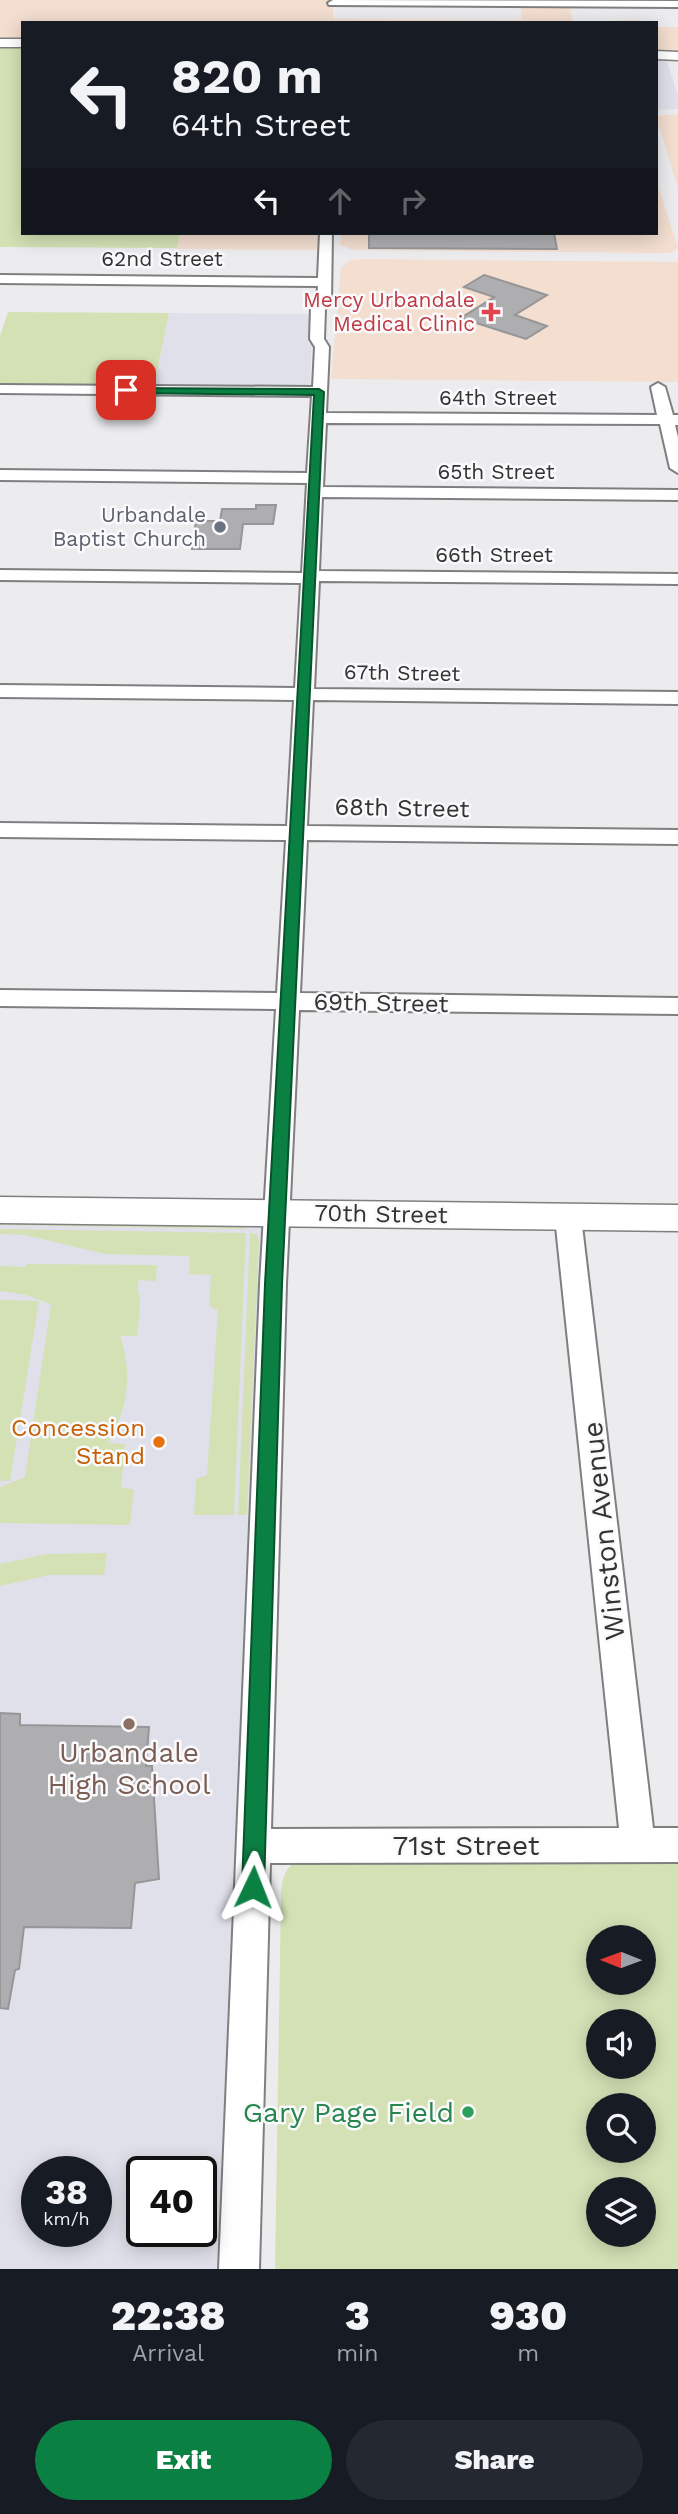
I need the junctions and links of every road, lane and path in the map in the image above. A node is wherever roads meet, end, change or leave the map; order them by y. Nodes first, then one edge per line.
1 (333, 1) edge
2 (678, 4) edge
3 (332, 19) dead end
4 (0, 45) edge
5 (21, 46) edge
6 (658, 53) edge
7 (678, 53) edge
8 (326, 235) edge
9 (0, 279) edge
10 (324, 282) junction
11 (658, 387) dead end
12 (0, 389) edge
13 (319, 392) junction
14 (317, 418) junction
15 (672, 420) edge
16 (678, 468) edge
17 (0, 475) edge
18 (314, 485) junction
19 (678, 495) edge
20 (0, 575) edge
21 (310, 577) junction
22 (678, 579) edge
23 (0, 691) edge
24 (304, 694) junction
25 (678, 698) edge
26 (0, 830) edge
27 (297, 833) junction
28 (678, 837) edge
29 (0, 998) edge
30 (288, 1002) junction
31 (678, 1006) edge
32 (0, 1210) edge
33 (277, 1213) junction
34 (568, 1217) junction
35 (678, 1218) edge
36 (638, 1845) junction
37 (678, 1845) edge
38 (255, 1846) junction
39 (239, 2269) edge

1 - 2 street
1 - 3 street
4 - 5 main road
6 - 7 main road
8 - 10 street
9 - 10 street, 62nd Street
10 - 13 street
11 - 15 street
12 - 13 street
13 - 14 street
14 - 15 street, 64th Street
14 - 18 street
15 - 16 street
17 - 18 street, 65th Street
18 - 19 street, 65th Street
18 - 21 street
20 - 21 street, 66th Street
21 - 22 street, 66th Street
21 - 24 street
23 - 24 street, 67th Street
24 - 25 street, 67th Street
24 - 27 street
26 - 27 street, 68th Street
27 - 28 street, 68th Street
27 - 30 street
29 - 30 street, 69th Street
30 - 31 street, 69th Street
30 - 33 street
32 - 33 main road, 70th Street
33 - 34 main road, 70th Street
33 - 38 street
34 - 35 main road, 70th Street
34 - 36 street, Winston Avenue
36 - 37 street, 71st Street
36 - 38 street, 71st Street
38 - 39 street

